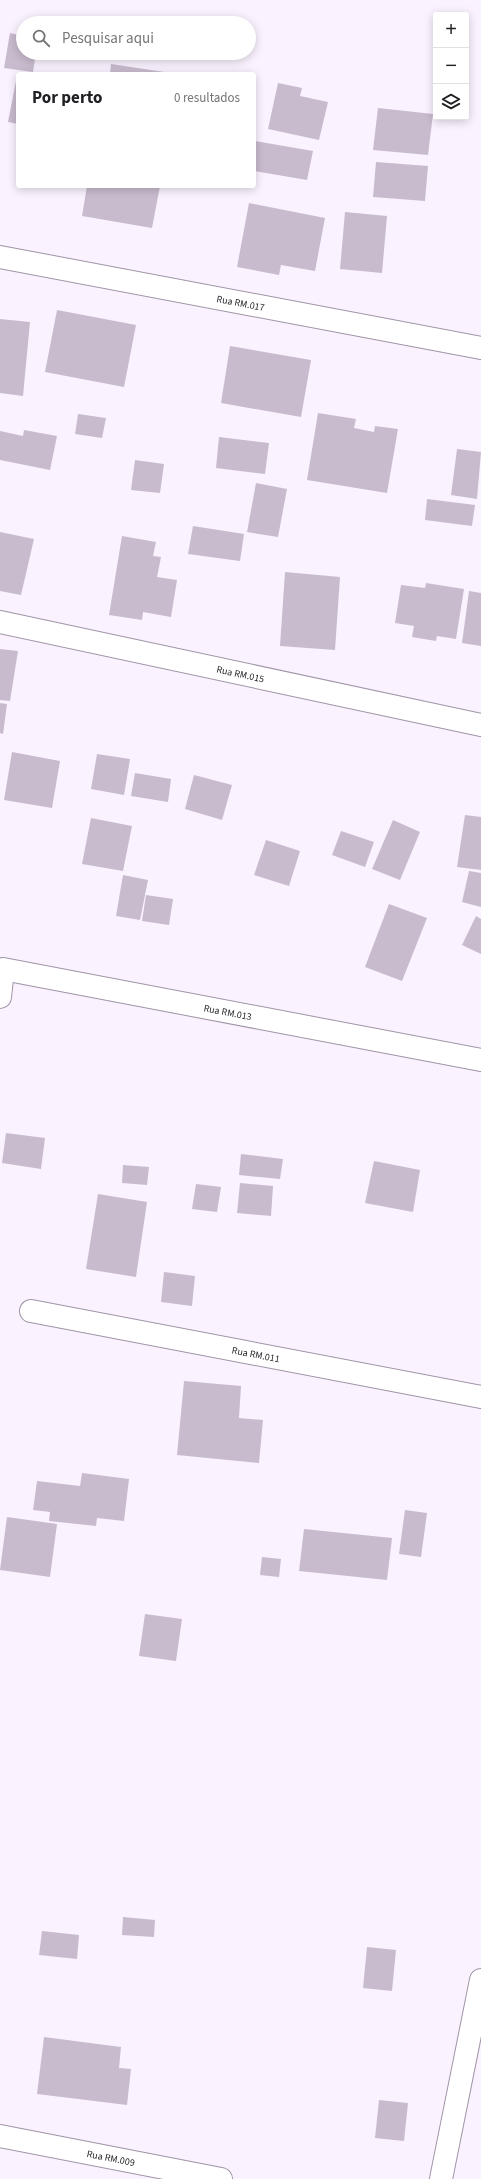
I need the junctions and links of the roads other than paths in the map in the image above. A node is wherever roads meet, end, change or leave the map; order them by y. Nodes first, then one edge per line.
1 (0, 258) edge
2 (481, 348) edge
3 (0, 622) edge
4 (481, 725) edge
5 (0, 998) edge
6 (481, 1060) edge
7 (31, 1311) dead end
8 (481, 1397) edge
9 (481, 1980) edge
10 (0, 2136) edge
11 (221, 2179) edge
12 (442, 2179) edge

1 - 2 street, Rua RM.017
3 - 4 street, Rua RM.015
5 - 6 street, Rua RM.013
7 - 8 street, Rua RM.011
9 - 12 street
10 - 11 street, Rua RM.009

